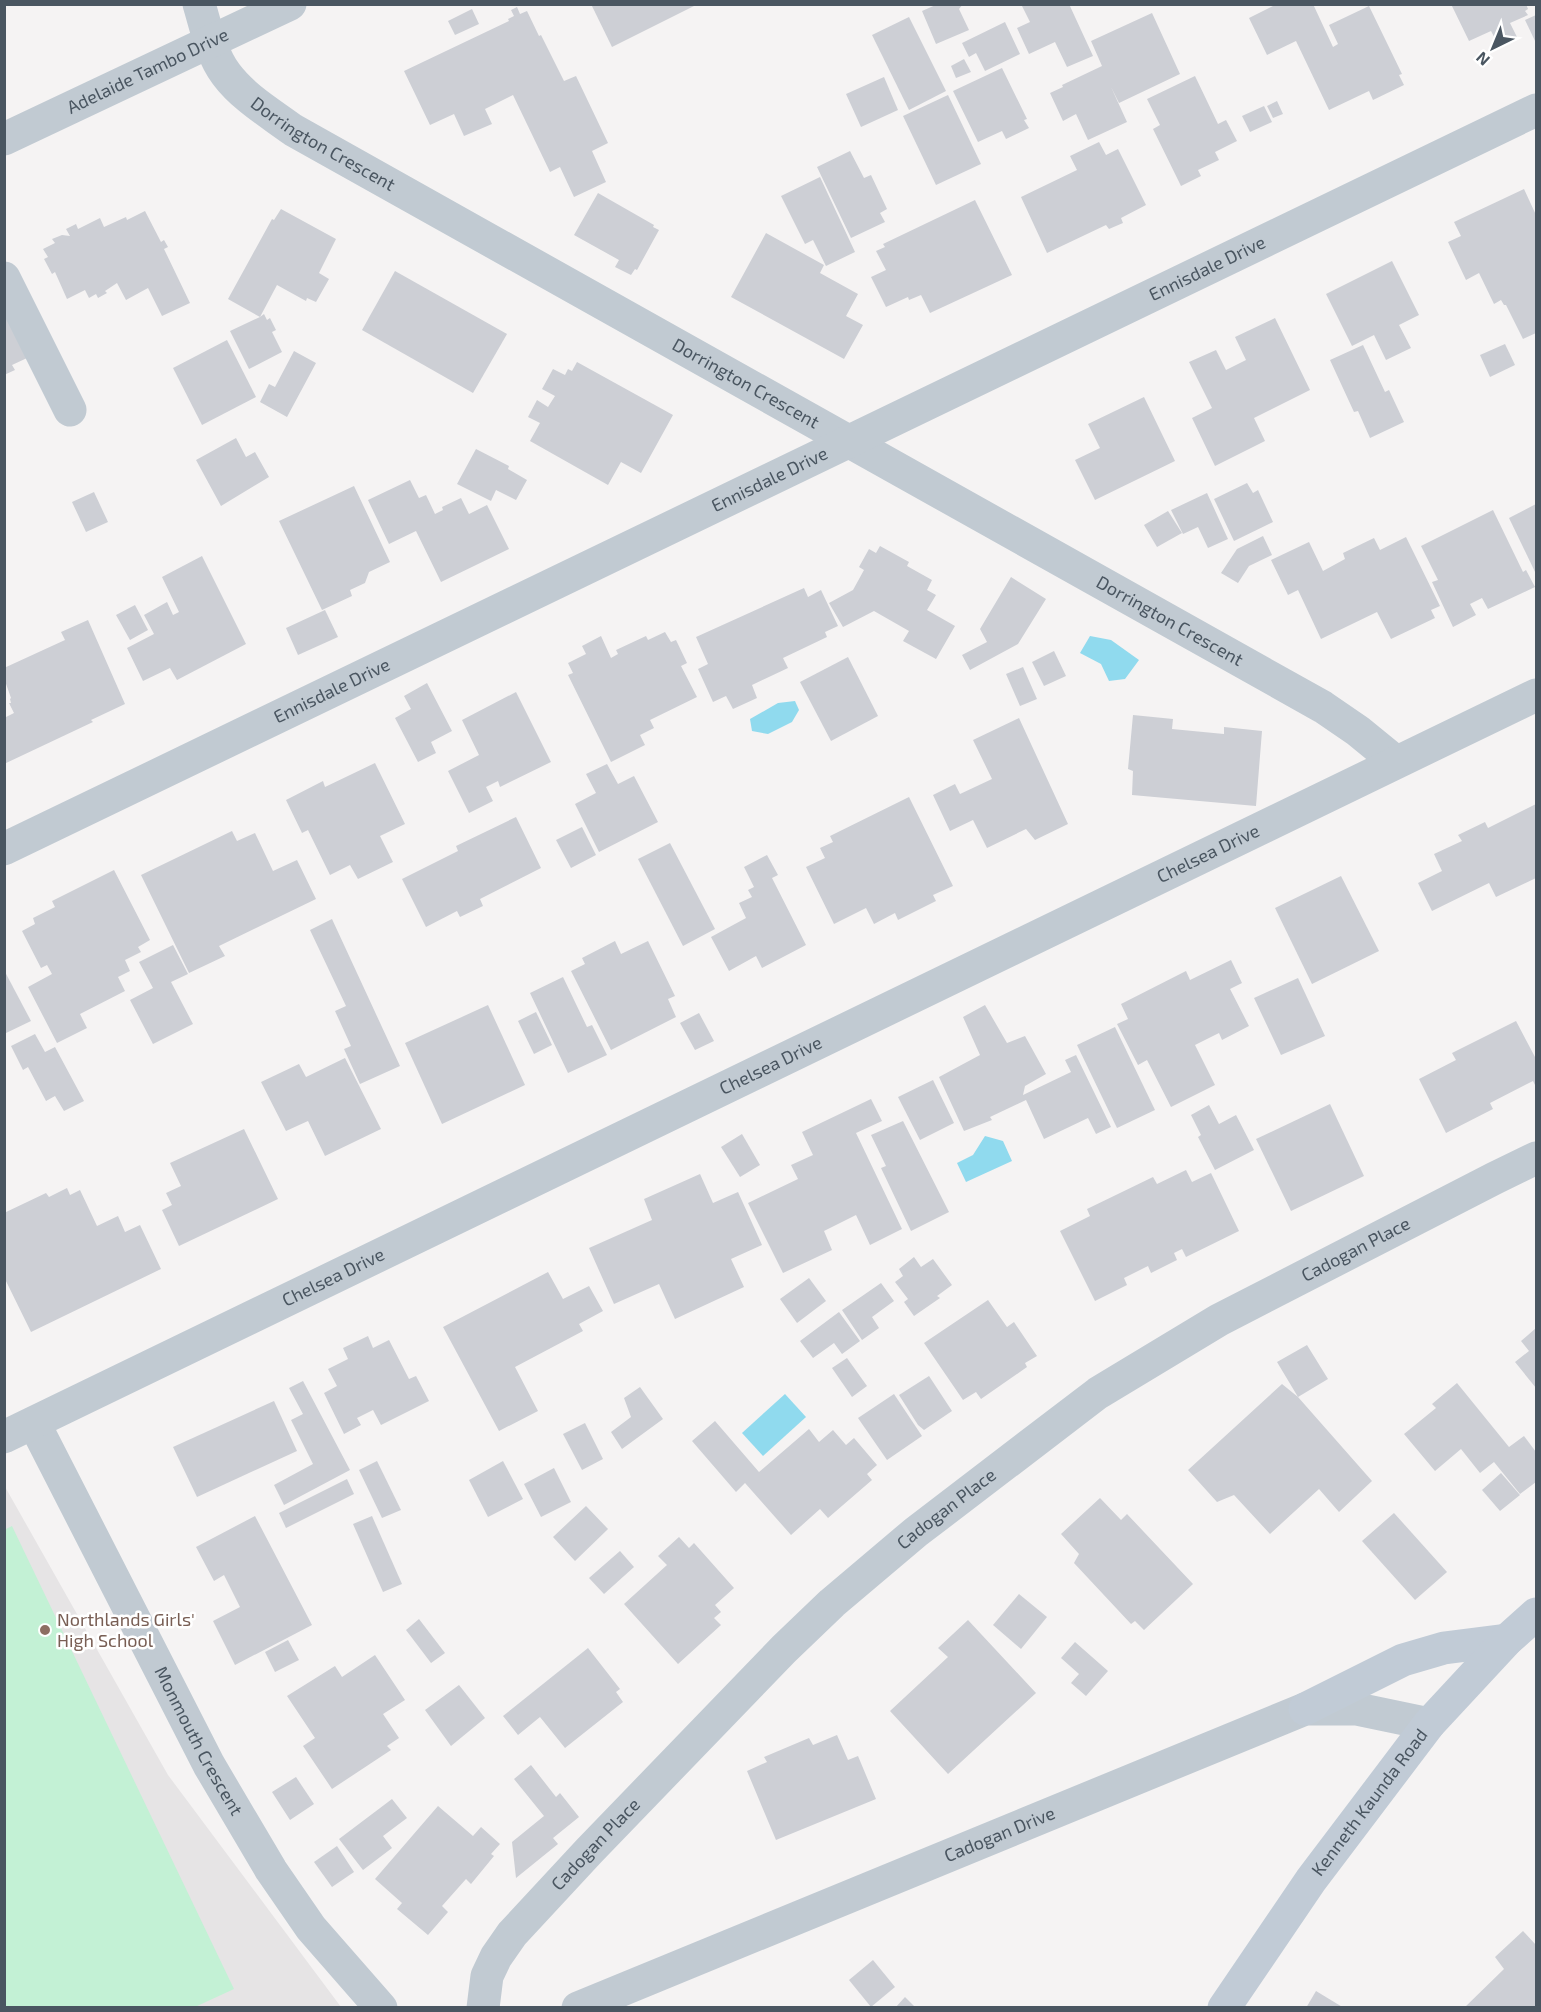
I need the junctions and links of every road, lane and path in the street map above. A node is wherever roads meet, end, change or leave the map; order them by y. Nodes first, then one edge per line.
1 (199, 4) edge
2 (291, 4) edge
3 (210, 43) junction
4 (1536, 110) edge
5 (4, 139) edge
6 (4, 278) edge
7 (70, 410) dead end
8 (850, 442) junction
9 (1536, 695) edge
10 (1396, 762) junction
11 (4, 849) edge
12 (1536, 1158) edge
13 (34, 1423) junction
14 (4, 1437) edge
15 (1536, 1614) edge
16 (1507, 1640) junction
17 (1305, 1709) junction
18 (1429, 1724) junction
19 (381, 2007) edge
20 (483, 2007) edge
21 (578, 2007) edge
22 (1224, 2007) edge

1 - 3 street, Dorrington Crescent
2 - 3 street, Adelaide Tambo Drive
3 - 5 street, Adelaide Tambo Drive
3 - 8 street, Dorrington Crescent
4 - 8 street, Ennisdale Drive
6 - 7 street
8 - 10 street, Dorrington Crescent
8 - 11 street, Ennisdale Drive
9 - 10 street, Chelsea Drive
10 - 13 street, Chelsea Drive
12 - 20 street, Cadogan Place
13 - 14 street, Chelsea Drive
13 - 19 street, Monmouth Crescent
15 - 16 main road, Kenneth Kaunda Road
16 - 17 main road
16 - 18 main road, Kenneth Kaunda Road
17 - 18 street, Cadogan Drive
17 - 21 street, Cadogan Drive
18 - 22 main road, Kenneth Kaunda Road

